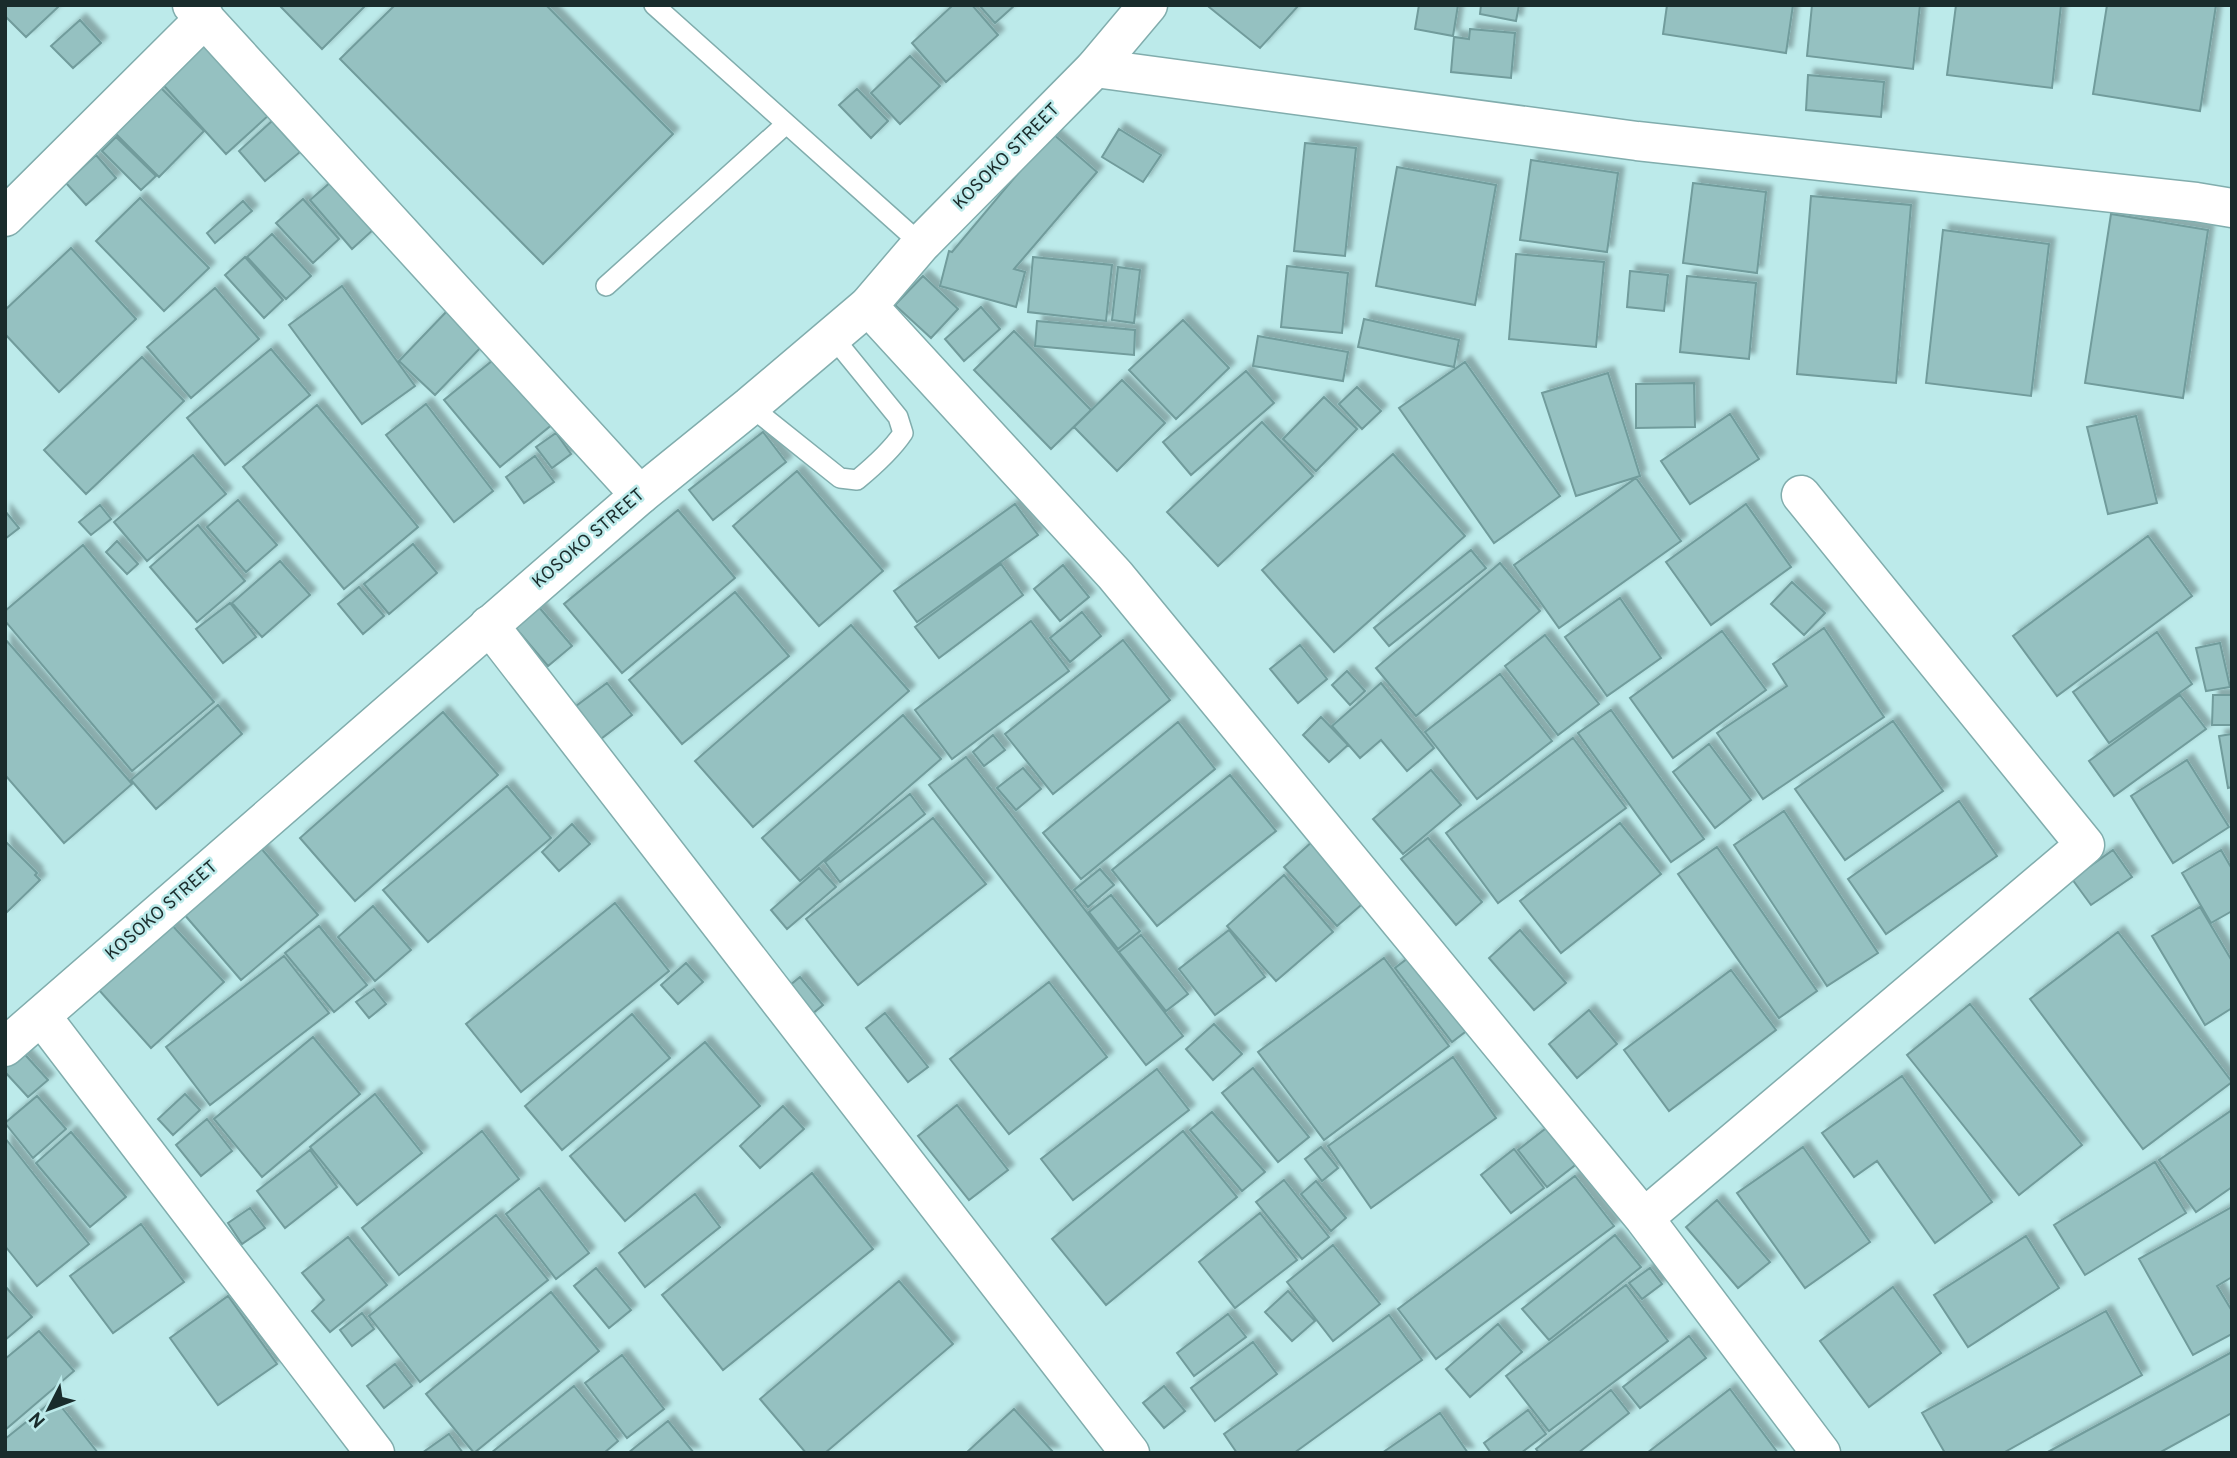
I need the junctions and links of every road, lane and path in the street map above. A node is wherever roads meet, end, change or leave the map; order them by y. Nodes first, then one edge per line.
1 (654, 5) edge
2 (1148, 5) edge
3 (198, 12) edge
4 (1095, 68) junction
5 (785, 125) junction
6 (2232, 208) edge
7 (5, 217) edge
8 (921, 244) junction
9 (606, 286) dead end
10 (868, 306) junction
11 (832, 336) junction
12 (750, 406) junction
13 (640, 495) junction
14 (1801, 495) dead end
15 (489, 625) junction
16 (42, 1017) junction
17 (5, 1047) edge
18 (1644, 1218) junction
19 (374, 1453) edge
20 (1130, 1453) edge
21 (1821, 1453) edge

1 - 5 lane
2 - 4 street, KOSOKO STREET
3 - 7 street
3 - 13 street
4 - 6 street
4 - 8 street, KOSOKO STREET
5 - 8 lane
5 - 9 lane
8 - 10 street, KOSOKO STREET
10 - 11 street, KOSOKO STREET
10 - 18 street
11 - 12 street, KOSOKO STREET
11 - 12 lane
12 - 13 street, KOSOKO STREET
13 - 15 street, KOSOKO STREET
14 - 18 street
15 - 16 street, KOSOKO STREET
15 - 20 street
16 - 17 street, KOSOKO STREET
16 - 19 street
18 - 21 street

